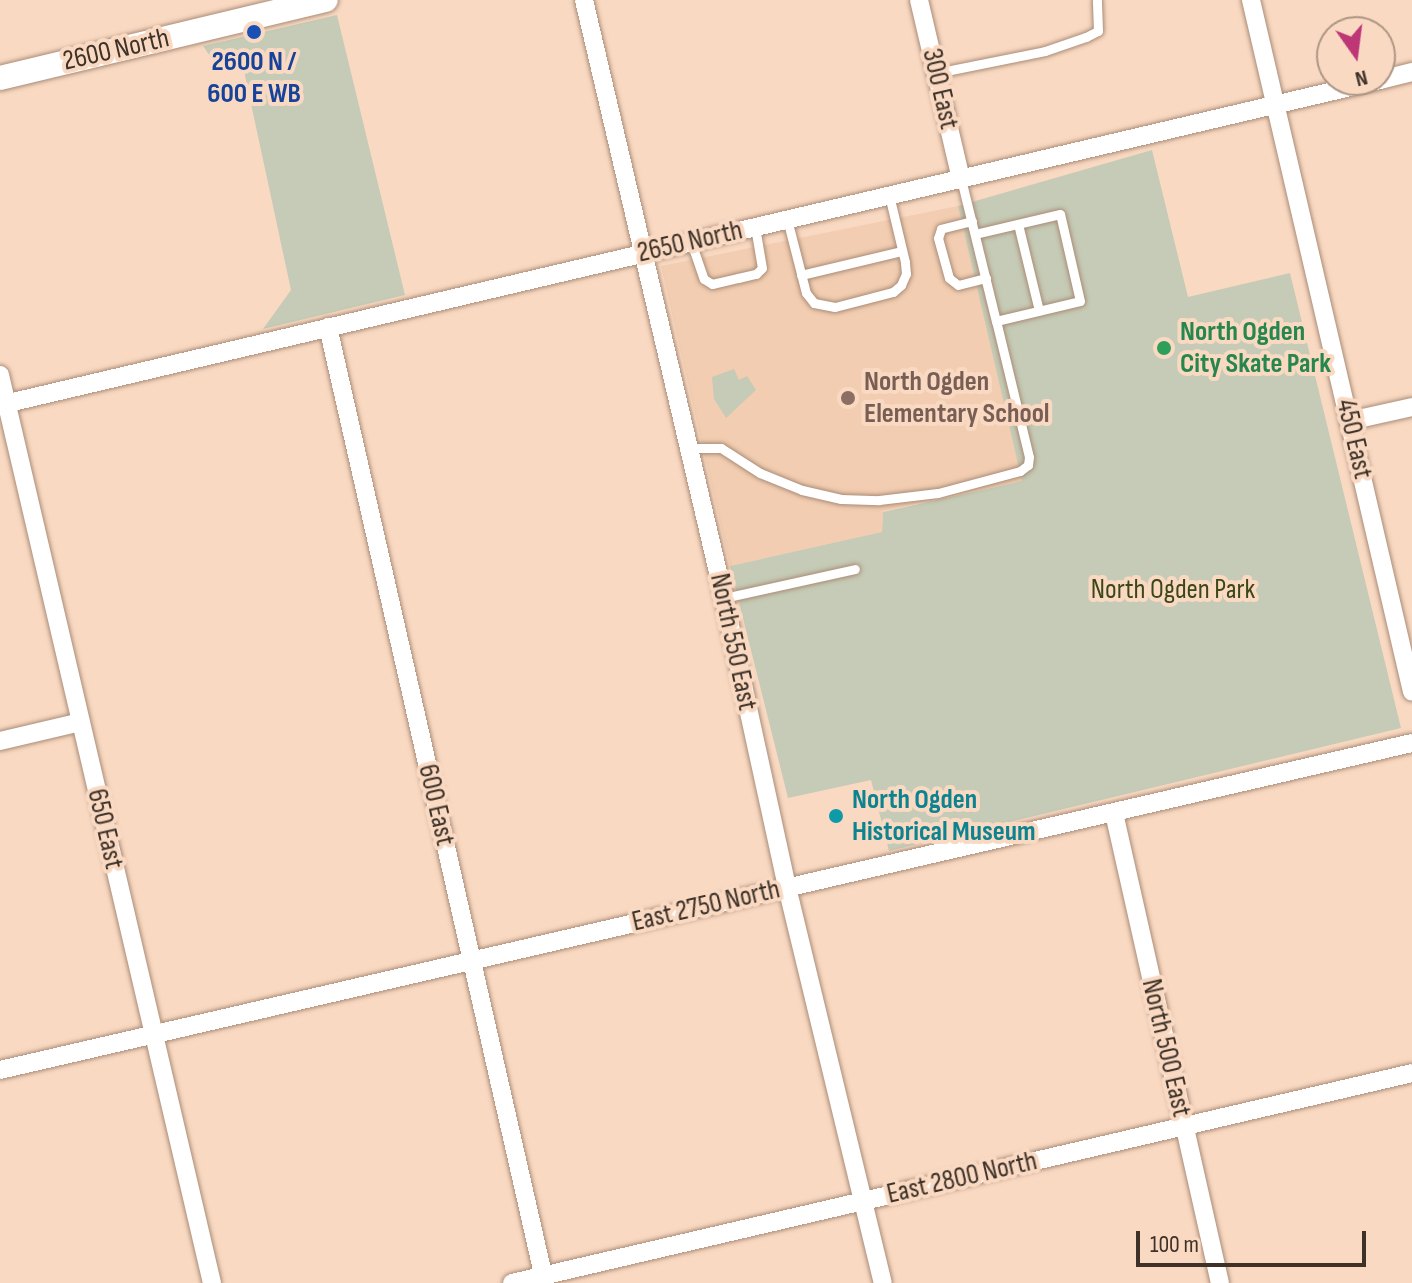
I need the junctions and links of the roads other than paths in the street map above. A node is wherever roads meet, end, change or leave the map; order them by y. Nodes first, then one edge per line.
1 (326, 0) edge
2 (584, 0) edge
3 (919, 0) edge
4 (1097, 0) edge
5 (1251, 0) edge
6 (254, 8) edge
7 (936, 73) junction
8 (0, 78) edge
9 (1316, 94) edge
10 (1274, 104) junction
11 (961, 179) junction
12 (889, 195) junction
13 (787, 219) junction
14 (972, 221) junction
15 (1018, 224) junction
16 (755, 227) junction
17 (975, 234) junction
18 (691, 242) junction
19 (902, 251) junction
20 (642, 253) junction
21 (801, 275) junction
22 (986, 278) junction
23 (1039, 311) junction
24 (996, 321) junction
25 (328, 327) junction
26 (0, 375) edge
27 (4, 405) edge
28 (1412, 407) edge
29 (1349, 421) junction
30 (688, 448) junction
31 (855, 569) dead end
32 (724, 598) junction
33 (1412, 692) edge
34 (81, 722) junction
35 (0, 741) edge
36 (1412, 743) edge
37 (1114, 813) junction
38 (787, 887) junction
39 (471, 961) junction
40 (153, 1034) junction
41 (0, 1070) edge
42 (1412, 1073) edge
43 (1184, 1127) junction
44 (863, 1202) junction
45 (544, 1279) edge
46 (212, 1283) edge
47 (512, 1283) edge
48 (883, 1283) edge
49 (1220, 1283) edge

1 - 6 main road, 2600 North
2 - 20 street, North 550 East
3 - 7 street, 300 East
4 - 7 lane
5 - 10 street, 450 East
6 - 8 main road, 2600 North
7 - 11 street, 300 East
9 - 10 street, 2650 North
10 - 11 street, 2650 North
10 - 29 street, 450 East
11 - 12 street, 2650 North
11 - 14 lane
12 - 13 street, 2650 North
12 - 19 lane
13 - 16 street, 2650 North
13 - 21 lane
14 - 17 lane
14 - 22 lane
15 - 17 lane
15 - 23 lane
15 - 23 lane
16 - 18 street, 2650 North
16 - 18 lane
17 - 22 lane
18 - 20 street, 2650 North
19 - 21 lane
19 - 21 lane
20 - 25 street, 2650 North
20 - 30 street, North 550 East
22 - 24 lane
23 - 24 lane
24 - 30 lane
25 - 27 street, 2650 North
25 - 39 street, 600 East
26 - 27 street, 650 East
27 - 34 street, 650 East
28 - 29 street
29 - 33 street, 450 East
30 - 32 street, North 550 East
31 - 32 lane
32 - 38 street, North 550 East
34 - 35 street
34 - 40 street, 650 East
36 - 37 street, East 2750 North
37 - 38 street, East 2750 North
37 - 43 street, North 500 East
38 - 39 street, East 2750 North
38 - 44 street, North 550 East
39 - 40 street, East 2750 North
39 - 45 street, 600 East
40 - 41 street, East 2750 North
40 - 46 street, 650 East
42 - 43 street, East 2800 North
43 - 44 street, East 2800 North
43 - 49 street, North 500 East
44 - 45 street, East 2800 North
44 - 48 street, North 550 East
45 - 47 street, East 2800 North

